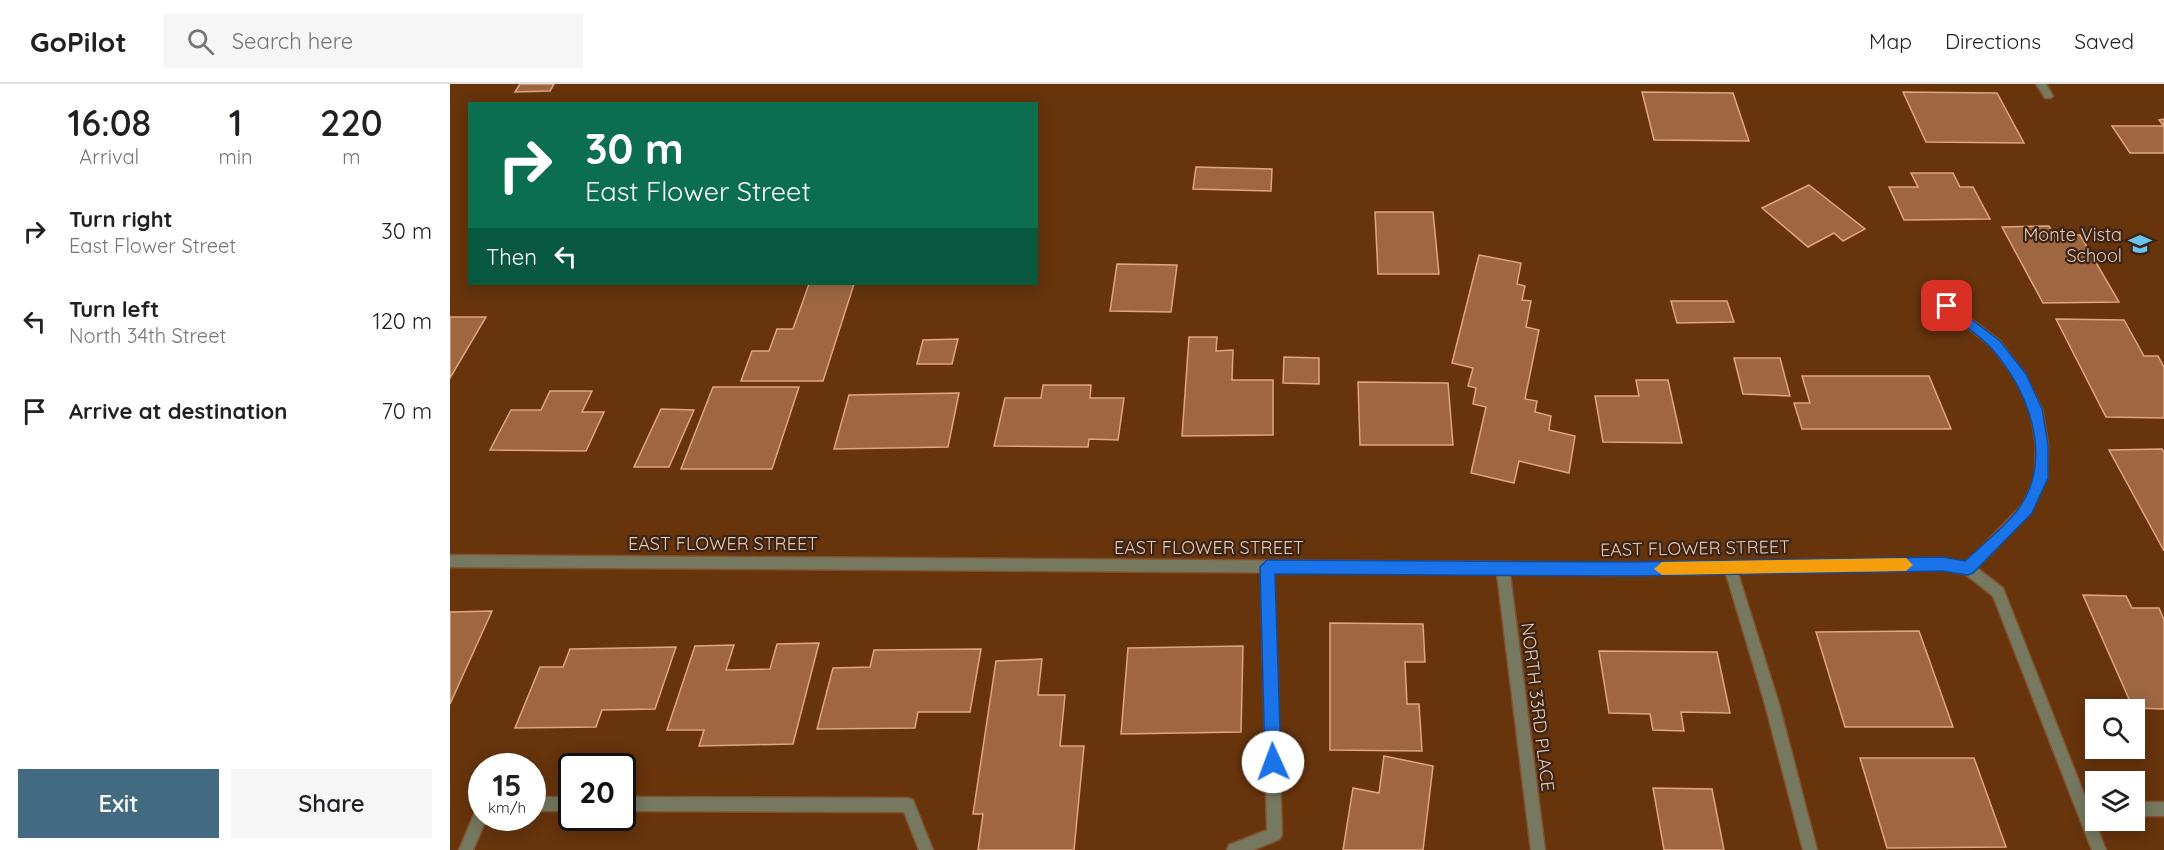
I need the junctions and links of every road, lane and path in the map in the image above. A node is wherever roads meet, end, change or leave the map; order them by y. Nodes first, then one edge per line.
1 (2041, 84) edge
2 (2048, 96) dead end
3 (1930, 292) dead end
4 (450, 561) edge
5 (1267, 567) junction
6 (1730, 567) junction
7 (1503, 568) junction
8 (1968, 568) junction
9 (2085, 799) edge
10 (636, 804) edge
11 (2145, 809) edge
12 (2164, 809) edge
13 (474, 831) edge
14 (2094, 831) edge
15 (466, 850) edge
16 (926, 850) edge
17 (1234, 850) edge
18 (1538, 850) edge
19 (1810, 850) edge
20 (2099, 850) edge

1 - 2 street
3 - 8 street
4 - 5 street, EAST FLOWER STREET
5 - 7 street, EAST FLOWER STREET
5 - 17 street
6 - 7 street, EAST FLOWER STREET
6 - 8 street, EAST FLOWER STREET
6 - 19 street
7 - 18 street, NORTH 33RD PLACE
8 - 9 street
10 - 16 street
11 - 12 street
13 - 15 street
14 - 20 street

